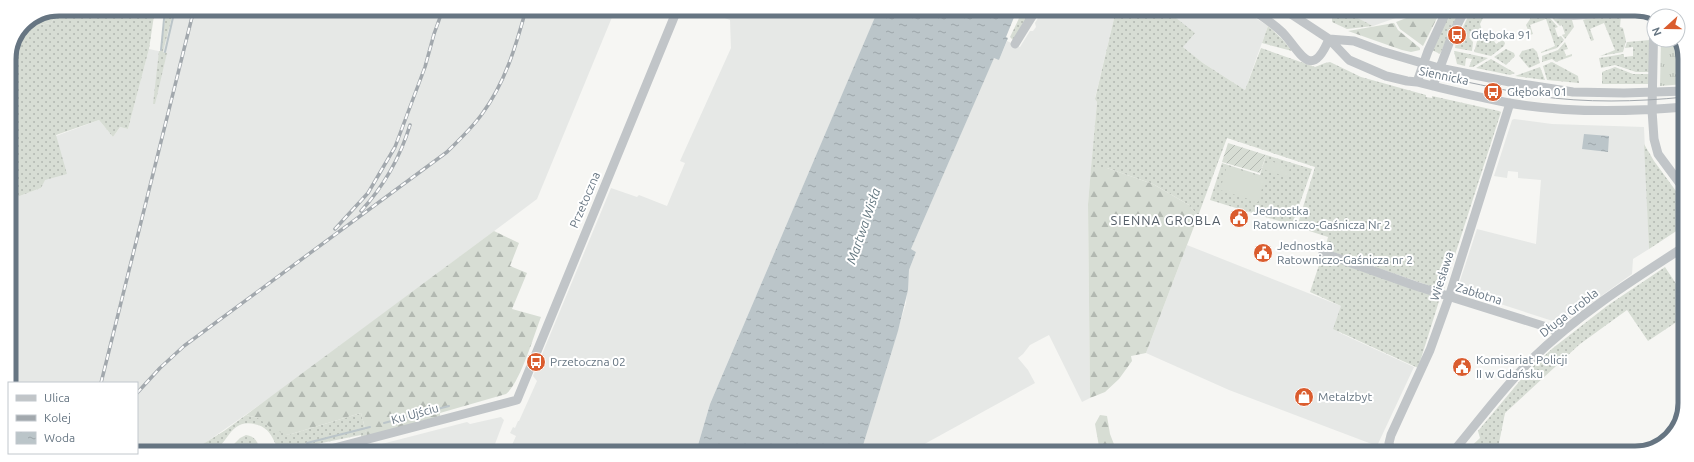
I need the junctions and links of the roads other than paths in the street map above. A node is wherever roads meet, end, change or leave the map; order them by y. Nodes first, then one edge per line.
1 (675, 16) edge
2 (1032, 16) edge
3 (1262, 16) edge
4 (1295, 16) edge
5 (1444, 16) edge
6 (1462, 16) edge
7 (1329, 39) junction
8 (1015, 44) dead end
9 (1653, 48) edge
10 (1423, 64) junction
11 (1439, 68) junction
12 (1417, 82) junction
13 (1433, 86) junction
14 (1678, 91) edge
15 (1652, 93) junction
16 (1510, 103) junction
17 (1678, 107) edge
18 (1652, 110) junction
19 (1678, 182) edge
20 (1678, 251) edge
21 (1323, 253) dead end
22 (1449, 297) junction
23 (1558, 335) junction
24 (517, 400) joint
25 (342, 446) edge
26 (1390, 446) edge
27 (1458, 446) edge

1 - 24 street, Przetoczna
2 - 8 street
3 - 7 street
4 - 7 street, Siennicka
5 - 10 street
6 - 11 street
7 - 10 street, Siennicka
7 - 12 street, Siennicka
9 - 15 street
10 - 11 street, Siennicka
10 - 12 street
11 - 13 street
11 - 15 street, Siennicka
12 - 13 street, Siennicka
13 - 16 street, Siennicka
14 - 15 street, Siennicka
15 - 18 street
16 - 18 street, Siennicka
16 - 22 street, Wiesława
17 - 18 street, Siennicka
18 - 19 street
20 - 23 street, Długa Grobla
21 - 22 street, Zabłotna
22 - 23 street, Zabłotna
22 - 26 street, Wiesława
23 - 27 street, Długa Grobla
24 - 25 street, Ku Ujściu

